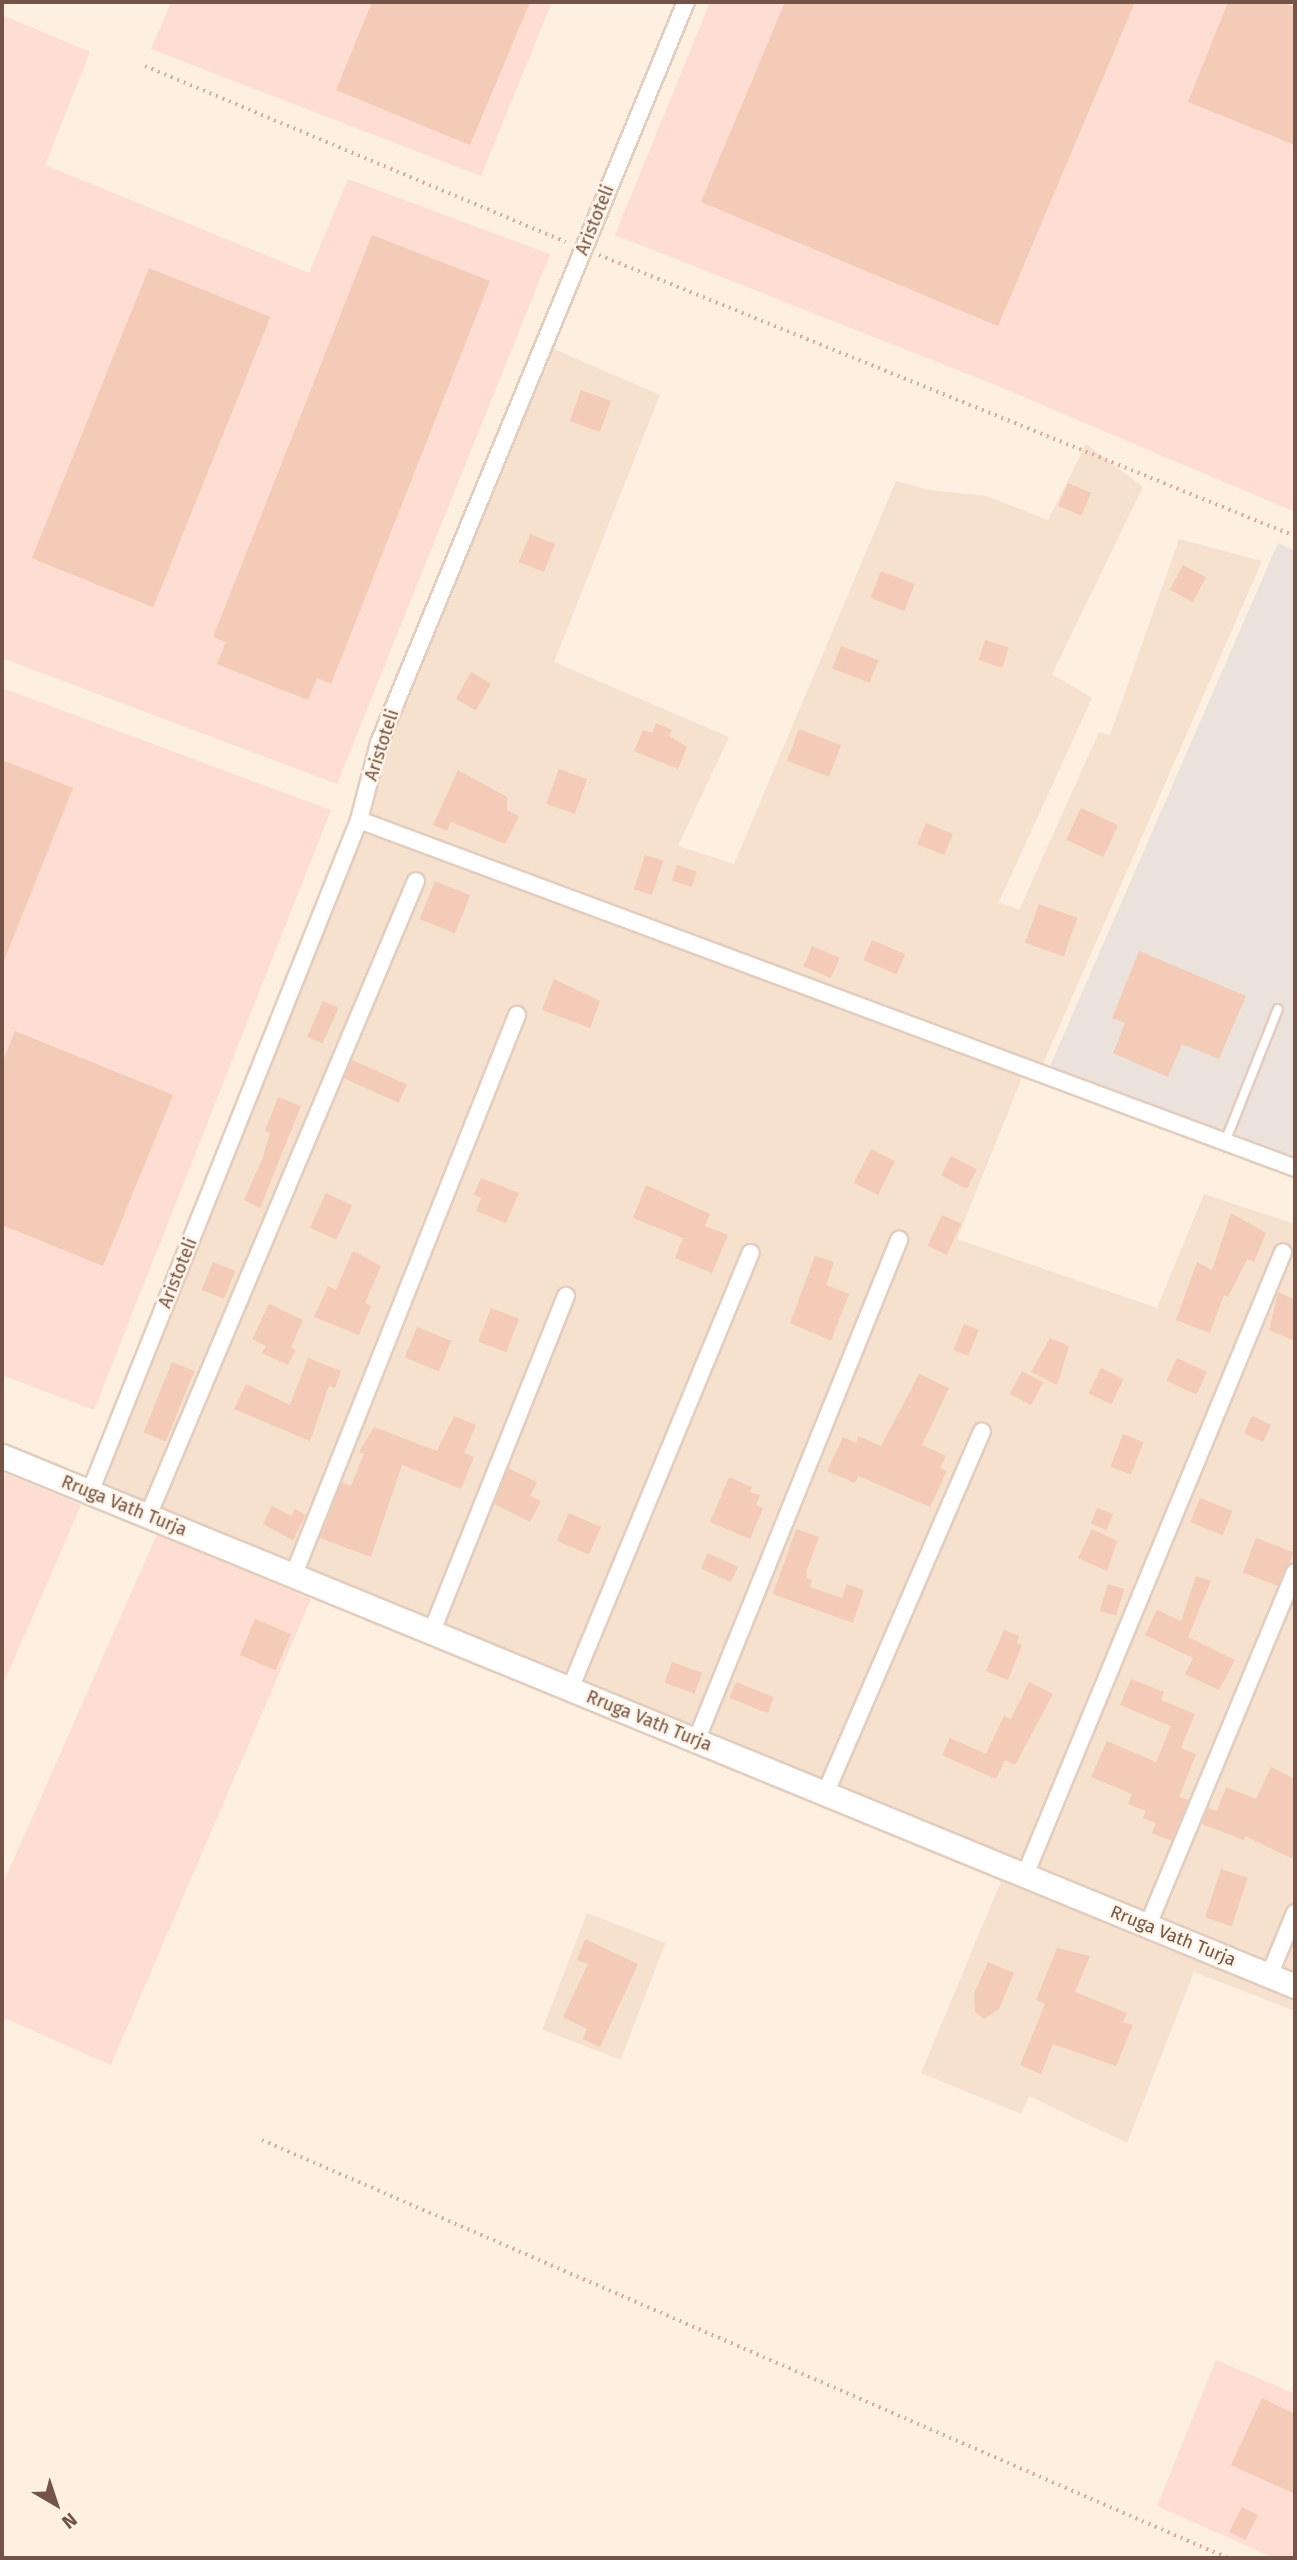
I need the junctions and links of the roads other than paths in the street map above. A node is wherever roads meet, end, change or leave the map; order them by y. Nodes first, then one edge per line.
1 (686, 2) edge
2 (359, 820) junction
3 (416, 881) dead end
4 (1278, 1009) dead end
5 (517, 1015) dead end
6 (1225, 1142) junction
7 (1295, 1168) edge
8 (898, 1240) dead end
9 (1283, 1252) dead end
10 (751, 1253) dead end
11 (566, 1296) dead end
12 (982, 1431) dead end
13 (2, 1456) edge
14 (90, 1492) junction
15 (148, 1516) junction
16 (1295, 1572) edge
17 (294, 1574) junction
18 (432, 1631) junction
19 (570, 1689) junction
20 (696, 1741) junction
21 (825, 1794) junction
22 (1025, 1875) junction
23 (1295, 1913) edge
24 (1148, 1925) junction
25 (1269, 1976) junction
26 (1295, 1986) edge

1 - 2 street, Aristoteli
2 - 6 street
2 - 14 street, Aristoteli
3 - 15 street
4 - 6 lane
5 - 17 street
6 - 7 street
8 - 20 street
9 - 22 street
10 - 19 street
11 - 18 street
12 - 21 street
13 - 14 street, Rruga Vath Turja
14 - 15 street, Rruga Vath Turja
15 - 17 street, Rruga Vath Turja
16 - 24 street
17 - 18 street, Rruga Vath Turja
18 - 19 street, Rruga Vath Turja
19 - 20 street, Rruga Vath Turja
20 - 21 street, Rruga Vath Turja
21 - 22 street, Rruga Vath Turja
22 - 24 street, Rruga Vath Turja
23 - 25 street
24 - 25 street, Rruga Vath Turja
25 - 26 street, Rruga Vath Turja

